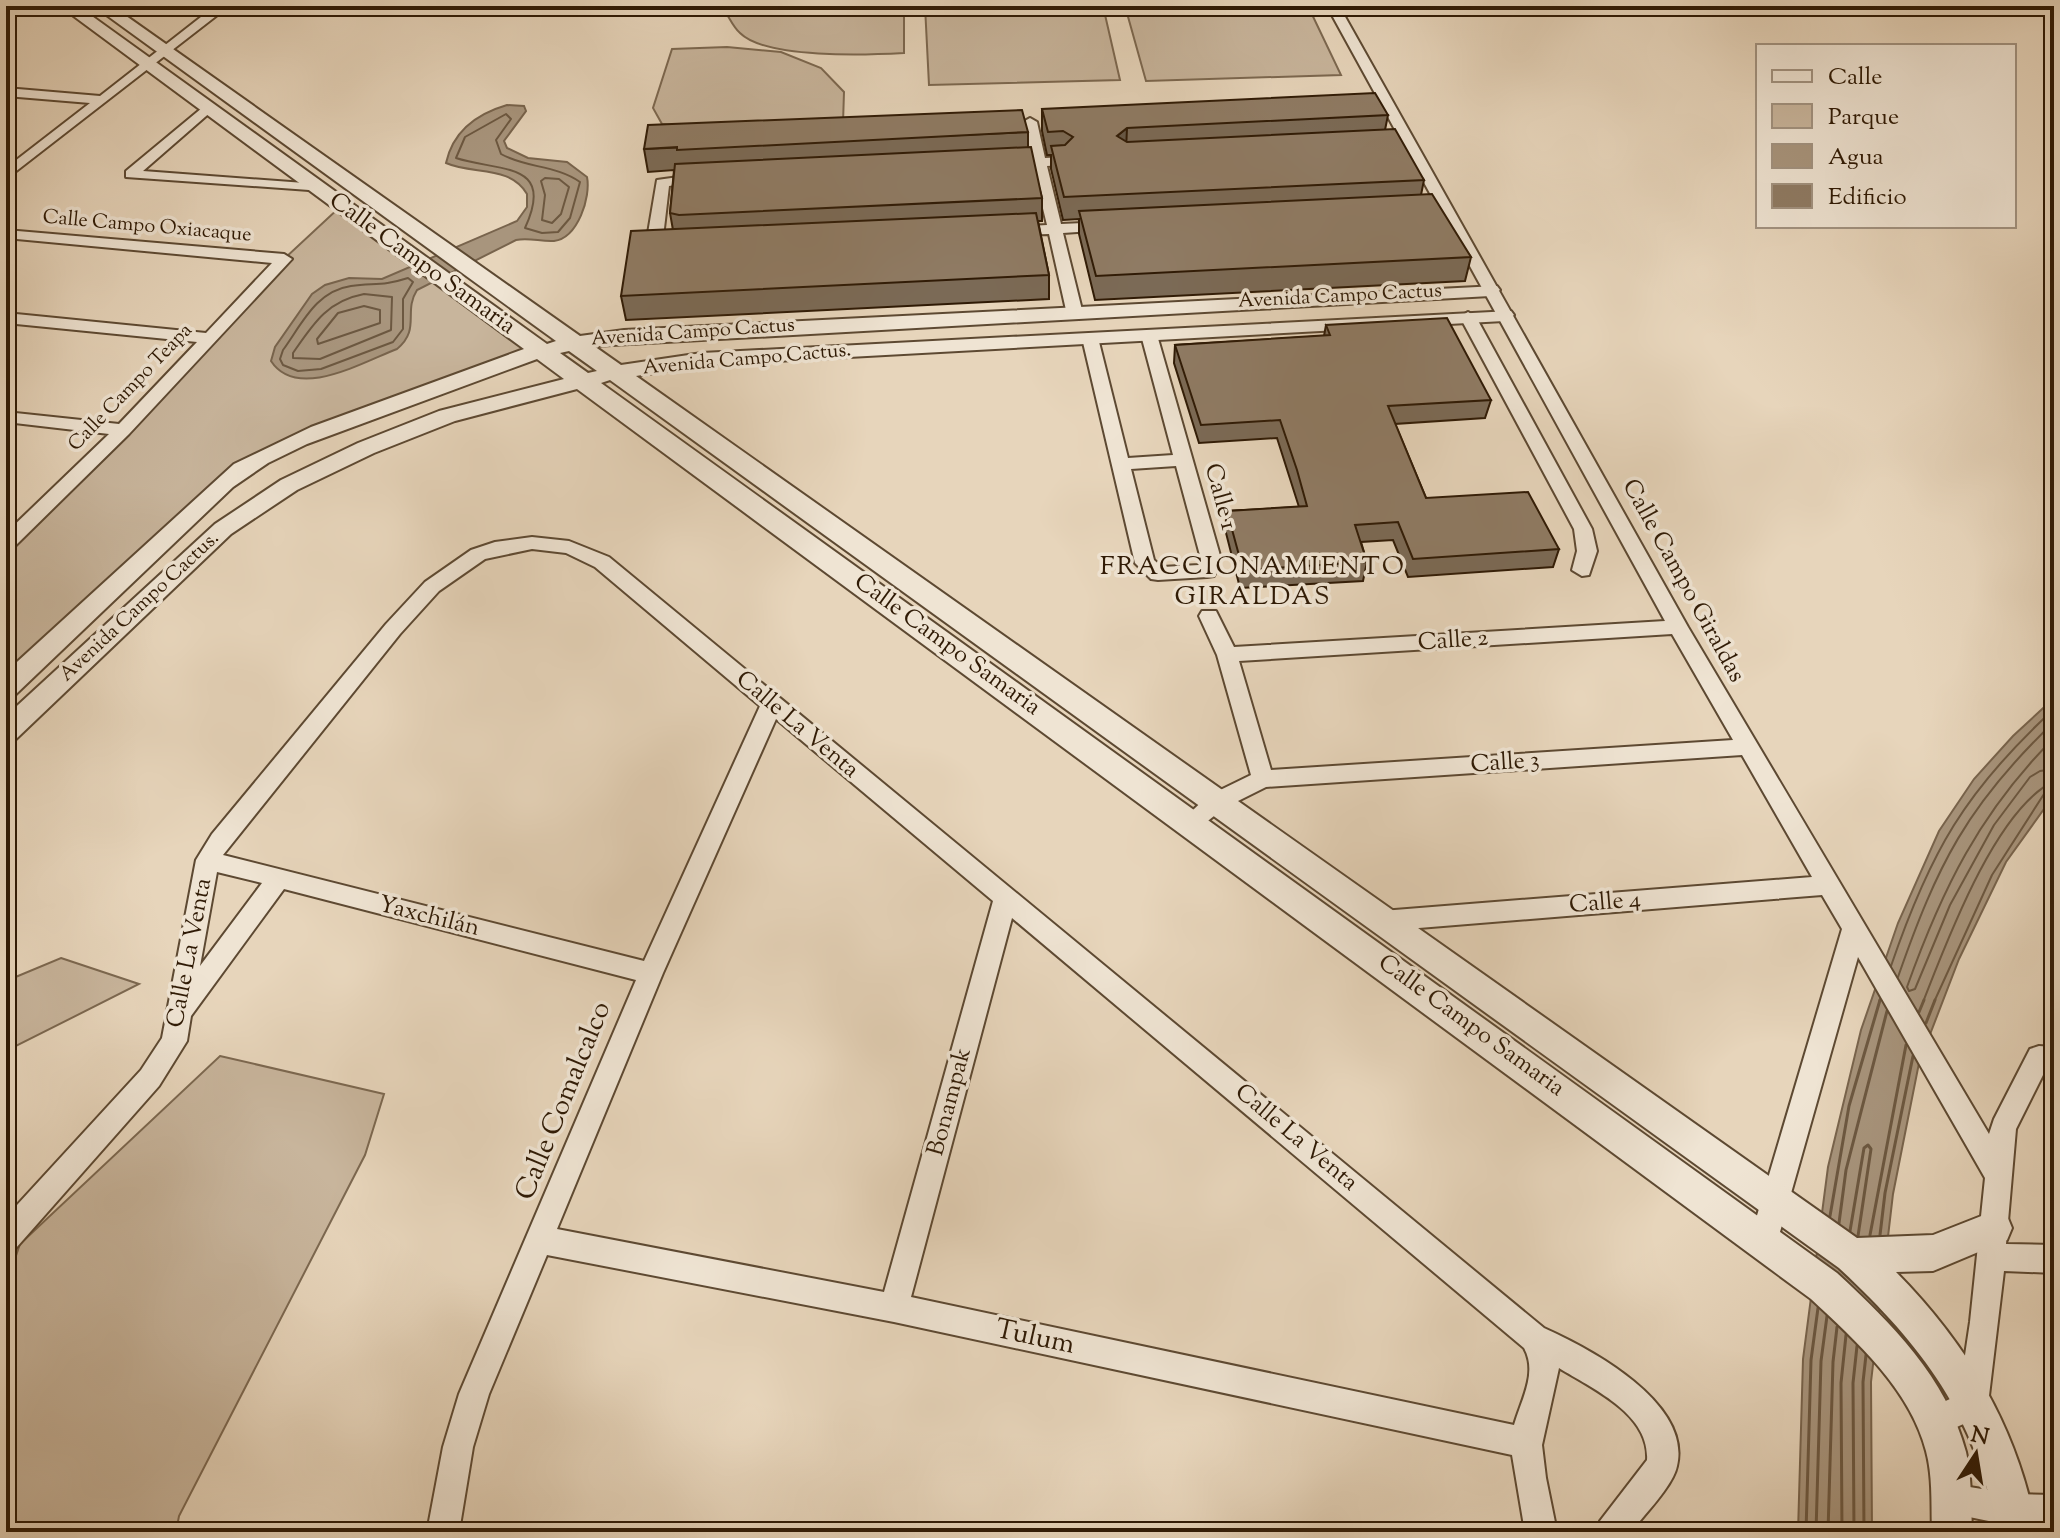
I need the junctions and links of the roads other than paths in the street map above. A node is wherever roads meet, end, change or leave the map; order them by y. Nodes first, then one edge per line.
1 (68, 6) edge
2 (102, 6) edge
3 (1333, 6) edge
4 (219, 7) edge
5 (158, 57) junction
6 (6, 92) edge
7 (103, 100) junction
8 (208, 107) junction
9 (1030, 122) dead end
10 (6, 158) edge
11 (26, 159) junction
12 (1063, 161) edge
13 (1039, 162) junction
14 (993, 164) edge
15 (6, 175) edge
16 (716, 178) edge
17 (318, 188) junction
18 (1117, 226) edge
19 (1054, 229) junction
20 (992, 232) edge
21 (6, 234) edge
22 (683, 246) edge
23 (284, 259) joint
24 (1490, 290) junction
25 (1074, 310) junction
26 (1504, 315) junction
27 (1468, 317) junction
28 (6, 318) edge
29 (1149, 335) junction
30 (211, 338) junction
31 (1090, 338) junction
32 (572, 343) junction
33 (540, 350) junction
34 (614, 373) junction
35 (585, 381) junction
36 (6, 417) edge
37 (123, 430) junction
38 (1183, 460) junction
39 (1121, 464) junction
40 (14, 528) edge
41 (6, 544) edge
42 (1582, 570) dead end
43 (1209, 616) dead end
44 (1678, 627) junction
45 (1227, 655) junction
46 (6, 688) edge
47 (772, 703) junction
48 (6, 732) edge
49 (1747, 747) junction
50 (1263, 779) junction
51 (1216, 802) junction
52 (1191, 822) junction
53 (208, 860) junction
54 (279, 878) junction
55 (1828, 885) junction
56 (1006, 897) junction
57 (1382, 921) junction
58 (1854, 929) junction
59 (651, 973) junction
60 (181, 1012) junction
61 (2046, 1057) edge
62 (1998, 1175) junction
63 (1776, 1202) junction
64 (6, 1238) edge
65 (1764, 1239) junction
66 (541, 1240) junction
67 (1992, 1242) junction
68 (1852, 1256) junction
69 (2054, 1259) edge
70 (894, 1308) junction
71 (1534, 1338) junction
72 (1973, 1404) junction
73 (1934, 1422) junction
74 (1527, 1443) junction
75 (2054, 1511) edge
76 (1951, 1516) edge
77 (2015, 1521) edge
78 (443, 1532) edge
79 (1541, 1532) edge
80 (1611, 1532) edge

1 - 5 street, Calle Campo Samaria
2 - 5 street, Calle Campo Samaria
3 - 24 street, Calle Campo Giraldas
4 - 5 street
5 - 7 street
5 - 8 street, Calle Campo Samaria
5 - 32 street, Calle Campo Samaria
6 - 7 street
7 - 11 street
8 - 17 street, Calle Campo Samaria
8 - 17 street
9 - 13 street
10 - 11 street
11 - 15 street
12 - 13 street
13 - 14 street
13 - 19 street
16 - 22 street
17 - 33 street, Calle Campo Samaria
18 - 19 street
19 - 20 street
19 - 25 street
21 - 23 street, Calle Campo Oxiacaque
23 - 30 street, Calle Campo Teapa
24 - 25 street, Avenida Campo Cactus
24 - 26 street, Calle Campo Giraldas
25 - 32 street, Avenida Campo Cactus
26 - 27 street, Avenida Campo Cactus.
26 - 44 street, Calle Campo Giraldas
27 - 29 street, Avenida Campo Cactus.
27 - 42 street
28 - 30 street
29 - 31 street, Avenida Campo Cactus.
29 - 38 street, Calle 1
30 - 37 street, Calle Campo Teapa
31 - 34 street, Avenida Campo Cactus.
31 - 39 street, Calle 1
32 - 33 street, Avenida Campo Cactus
32 - 34 street, Calle Campo Samaria
33 - 35 street, Calle Campo Samaria
33 - 46 street, Avenida Campo Cactus
34 - 35 street, Avenida Campo Cactus.
34 - 51 street, Calle Campo Samaria
35 - 48 street, Avenida Campo Cactus.
35 - 52 street, Calle Campo Samaria
36 - 37 street
37 - 40 street, Calle Campo Teapa
38 - 39 street
38 - 39 street, Calle 1
40 - 41 street, Calle Campo Teapa
43 - 45 street
44 - 45 street, Calle 2
44 - 49 street, Calle Campo Giraldas
45 - 50 street
47 - 53 street, Calle La Venta
47 - 56 street, Calle La Venta
47 - 59 street, Calle Comalcalco
49 - 50 street, Calle 3
49 - 55 street, Calle Campo Giraldas
50 - 51 street
51 - 52 street
51 - 57 street, Calle Campo Samaria
52 - 65 street, Calle Campo Samaria
53 - 54 street, Yaxchilán
53 - 60 street, Calle La Venta
54 - 59 street, Yaxchilán
54 - 60 street
55 - 57 street, Calle 4
55 - 58 street, Calle Campo Giraldas
56 - 70 street, Bonampak
56 - 71 street, Calle La Venta
57 - 63 street, Calle Campo Samaria
58 - 62 street, Calle Campo Giraldas
58 - 63 street
59 - 66 street, Calle Comalcalco
60 - 64 street, Calle La Venta
61 - 62 street
62 - 67 street
63 - 65 street
63 - 68 street, Calle Campo Samaria
65 - 73 street, Calle Campo Samaria
66 - 70 street, Tulum
66 - 78 street, Calle Comalcalco
67 - 68 street
67 - 69 street
67 - 72 street
68 - 72 street, Calle Campo Samaria
70 - 74 street, Tulum
71 - 74 street
71 - 80 street, Calle La Venta
72 - 73 street
72 - 77 street, Calle Campo Samaria
73 - 76 street, Calle Campo Samaria
74 - 79 street
75 - 77 street
76 - 77 street

